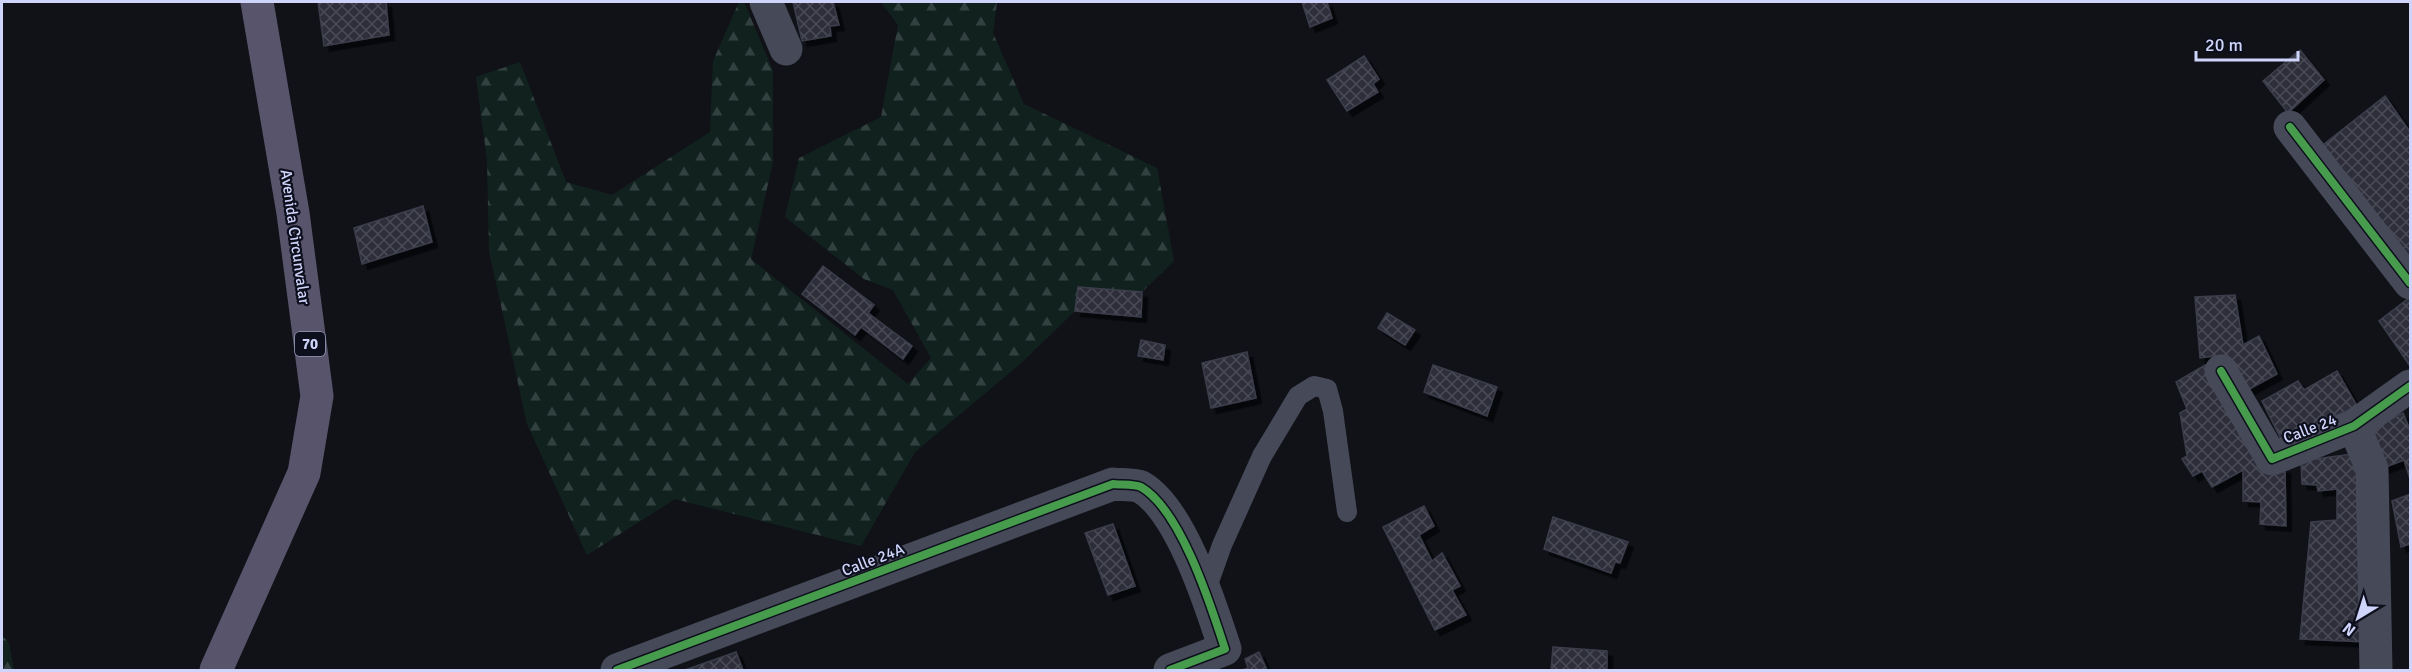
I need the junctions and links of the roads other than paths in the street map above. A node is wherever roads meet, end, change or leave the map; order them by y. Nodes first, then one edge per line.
1 (257, 2) edge
2 (766, 2) edge
3 (786, 49) dead end
4 (2290, 127) dead end
5 (2410, 283) edge
6 (2222, 371) dead end
7 (2410, 386) edge
8 (2354, 426) junction
9 (1347, 512) dead end
10 (1206, 590) junction
11 (216, 670) edge
12 (617, 670) edge
13 (1170, 670) edge
14 (2376, 670) edge

1 - 11 main road, Avenida Circunvalar / 70
2 - 3 street
4 - 5 street
6 - 8 street, Calle 24
7 - 8 street, Calle 24
8 - 14 street
9 - 10 lane
10 - 12 street, Calle 24A
10 - 13 street

